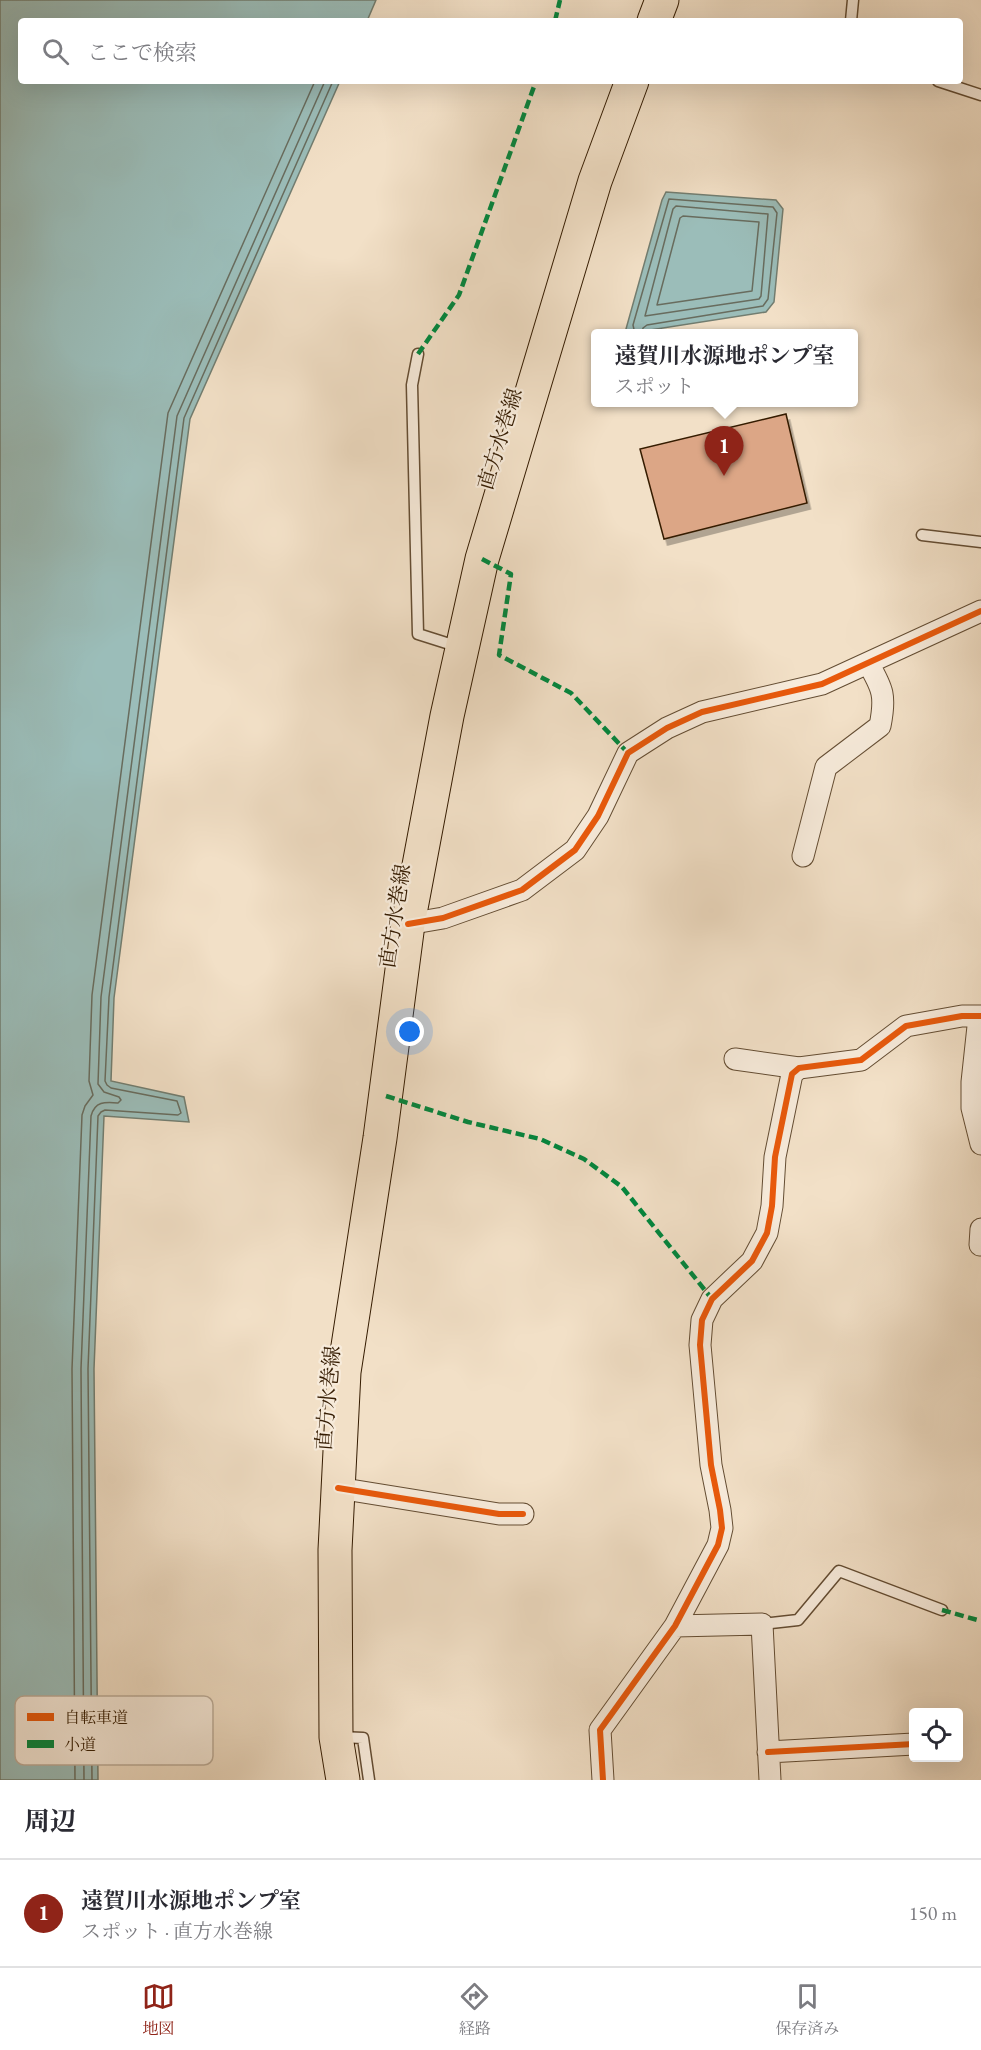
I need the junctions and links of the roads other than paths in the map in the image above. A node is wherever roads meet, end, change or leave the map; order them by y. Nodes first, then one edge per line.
1 (662, 0) edge
2 (853, 0) edge
3 (655, 18) edge
4 (851, 18) edge
5 (631, 84) edge
6 (947, 84) edge
7 (981, 95) edge
8 (418, 354) dead end
9 (922, 535) dead end
10 (981, 542) edge
11 (981, 611) edge
12 (462, 647) junction
13 (868, 663) junction
14 (803, 856) dead end
15 (408, 924) junction
16 (980, 1017) edge
17 (735, 1059) dead end
18 (799, 1068) junction
19 (981, 1144) edge
20 (981, 1229) edge
21 (981, 1245) edge
22 (338, 1488) junction
23 (523, 1514) dead end
24 (942, 1610) dead end
25 (762, 1624) junction
26 (675, 1626) junction
27 (336, 1737) junction
28 (909, 1744) edge
29 (768, 1752) junction
30 (343, 1780) edge
31 (369, 1780) edge
32 (603, 1780) edge
33 (770, 1780) edge

1 - 3 main road
2 - 4 lane
5 - 12 main road, 直方水巻線
6 - 7 lane
8 - 12 lane
9 - 10 lane
11 - 13 street
12 - 15 main road, 直方水巻線
13 - 14 street
13 - 15 street
15 - 22 main road, 直方水巻線
16 - 18 street
16 - 19 street
17 - 18 street
18 - 26 street
20 - 21 street
22 - 23 street
22 - 27 main road, 直方水巻線
24 - 25 lane
25 - 26 street
25 - 29 street
26 - 32 street
27 - 30 main road, 直方水巻線
27 - 31 lane
28 - 29 street
29 - 33 street

